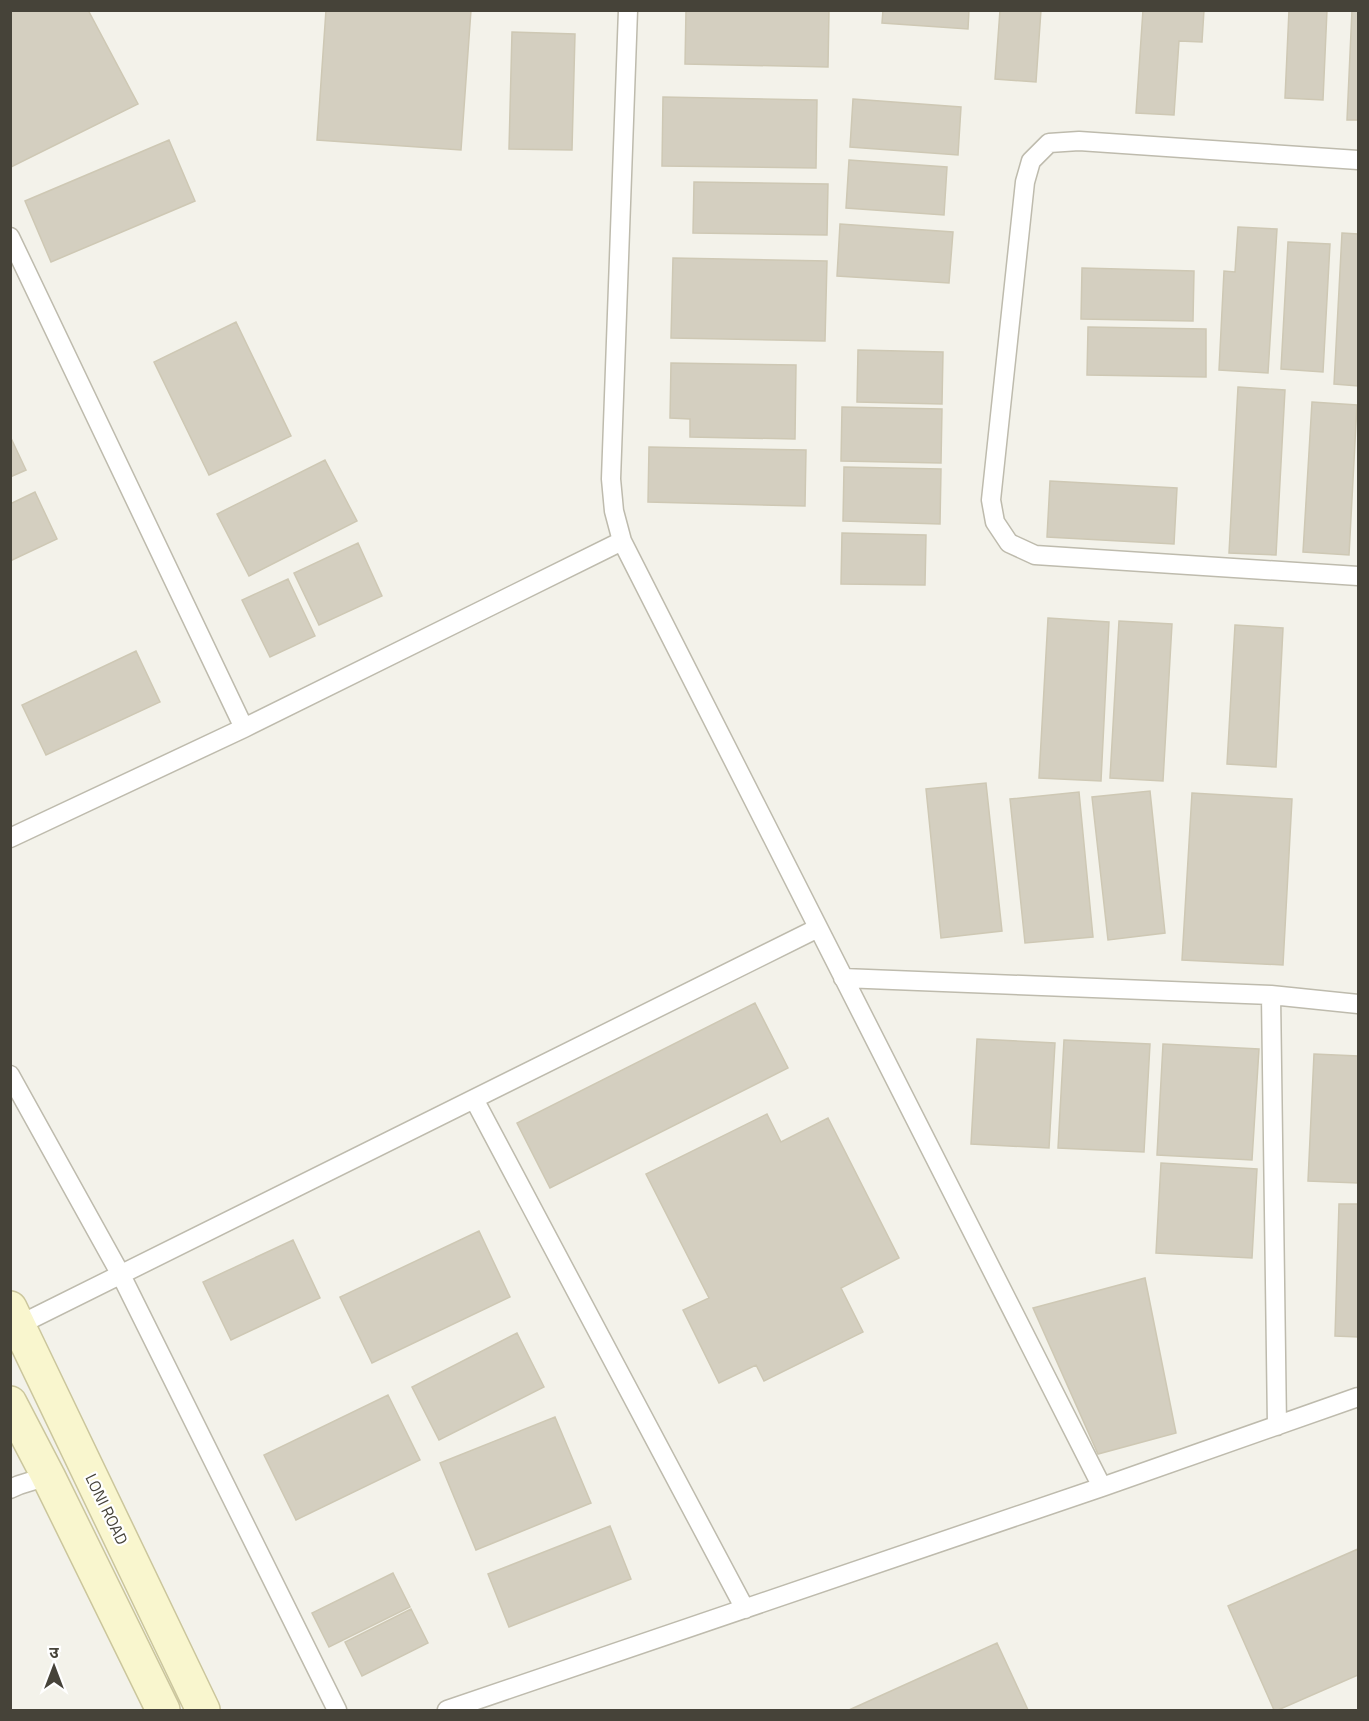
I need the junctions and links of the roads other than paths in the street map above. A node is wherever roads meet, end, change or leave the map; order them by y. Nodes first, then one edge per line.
1 (628, 10) edge
2 (1359, 160) edge
3 (10, 237) edge
4 (622, 541) junction
5 (1359, 576) edge
6 (244, 728) junction
7 (10, 838) edge
8 (818, 928) junction
9 (843, 978) junction
10 (1271, 995) junction
11 (1359, 1004) edge
12 (10, 1075) edge
13 (474, 1099) junction
14 (122, 1275) junction
15 (13, 1321) edge
16 (1359, 1397) edge
17 (10, 1403) edge
18 (1277, 1426) junction
19 (48, 1476) junction
20 (1102, 1487) junction
21 (10, 1489) edge
22 (745, 1609) junction
23 (163, 1710) edge
24 (202, 1710) edge
25 (337, 1710) edge
26 (447, 1710) edge

1 - 4 lane
2 - 5 lane
3 - 6 lane
4 - 6 lane
4 - 8 lane
6 - 7 lane
8 - 9 lane
8 - 13 lane
9 - 10 lane
9 - 20 lane
10 - 11 lane
10 - 18 lane
12 - 14 lane
13 - 14 lane
13 - 22 lane
14 - 15 lane
14 - 25 lane
15 - 24 street, LONI ROAD
16 - 18 lane
17 - 19 street
18 - 20 lane
19 - 21 lane
19 - 23 street
20 - 22 lane
22 - 26 lane

